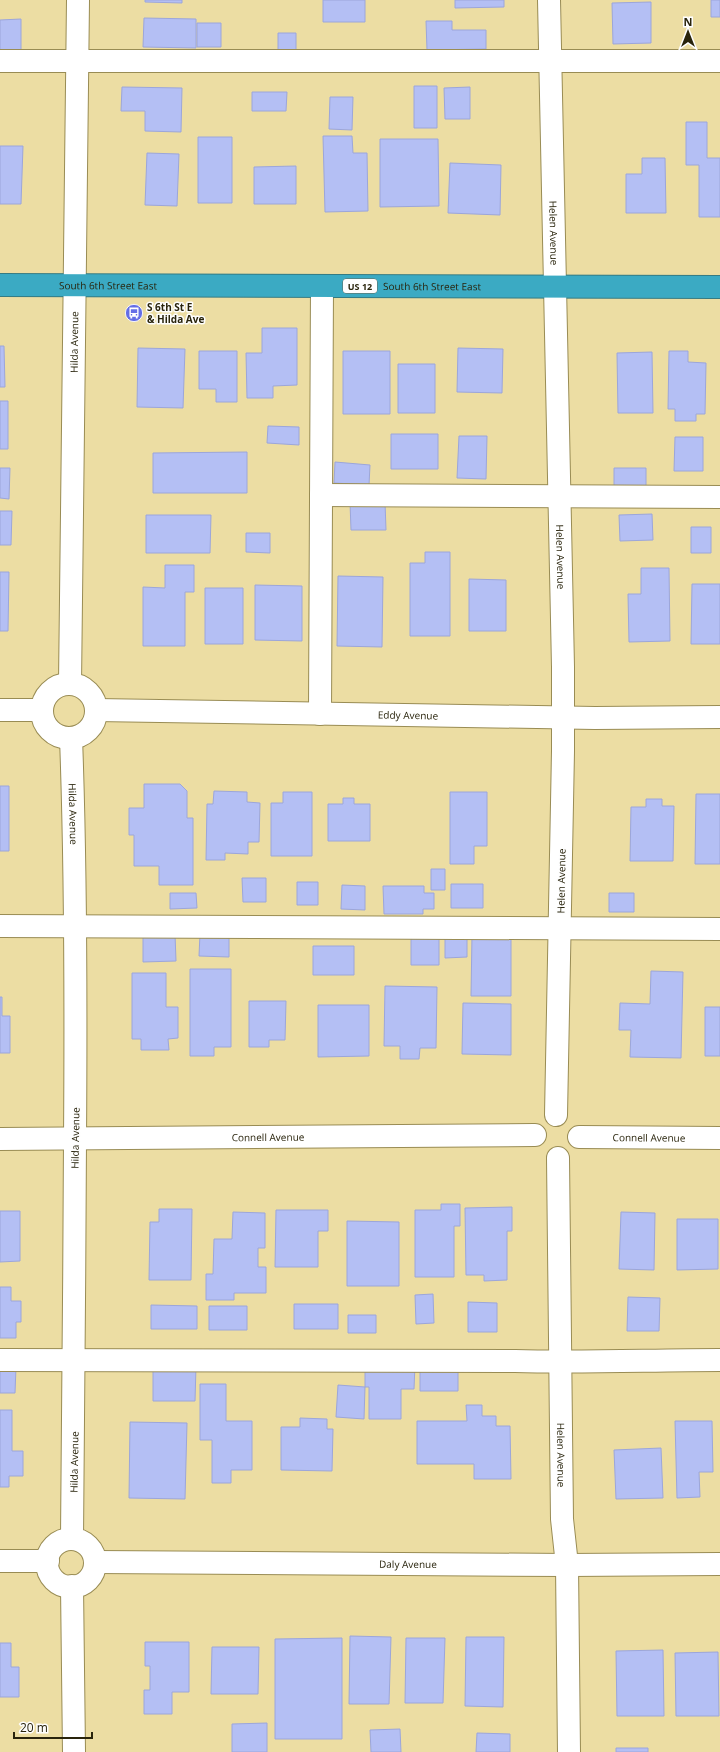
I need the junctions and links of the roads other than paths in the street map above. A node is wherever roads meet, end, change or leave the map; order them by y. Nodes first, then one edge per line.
1 (78, 0) edge
2 (548, 0) edge
3 (77, 60) junction
4 (550, 60) junction
5 (0, 61) edge
6 (720, 61) edge
7 (0, 285) edge
8 (75, 285) junction
9 (322, 286) junction
10 (554, 286) junction
11 (720, 287) edge
12 (321, 495) junction
13 (559, 497) junction
14 (720, 497) edge
15 (70, 684) junction
16 (0, 710) edge
17 (42, 710) junction
18 (96, 710) junction
19 (320, 714) junction
20 (563, 716) junction
21 (720, 717) edge
22 (70, 738) junction
23 (0, 926) edge
24 (75, 926) junction
25 (560, 928) junction
26 (720, 929) edge
27 (556, 1115) junction
28 (535, 1135) junction
29 (579, 1137) junction
30 (720, 1138) edge
31 (0, 1139) edge
32 (75, 1139) junction
33 (558, 1158) junction
34 (0, 1360) edge
35 (75, 1360) junction
36 (720, 1360) edge
37 (560, 1362) junction
38 (72, 1539) junction
39 (0, 1561) edge
40 (48, 1562) junction
41 (95, 1562) junction
42 (720, 1564) edge
43 (567, 1565) junction
44 (72, 1586) junction
45 (74, 1752) edge
46 (569, 1752) edge

1 - 3 street, Hilda Avenue
2 - 4 street, Helen Avenue
3 - 4 street
3 - 5 street
3 - 8 street, Hilda Avenue
4 - 6 street
4 - 10 street, Helen Avenue
7 - 8 highway, South 6th Street East / US 12
8 - 9 highway, South 6th Street East / US 12
8 - 15 street, Hilda Avenue
9 - 10 highway, South 6th Street East / US 12
9 - 12 street
10 - 11 highway, South 6th Street East / US 12
10 - 13 street, Helen Avenue
12 - 13 street
12 - 19 street
13 - 14 street
13 - 20 street, Helen Avenue
15 - 17 street
15 - 18 street
16 - 17 street
17 - 22 street
18 - 19 street, Eddy Avenue
18 - 22 street
19 - 20 street, Eddy Avenue
20 - 21 street, Eddy Avenue
20 - 25 street, Helen Avenue
22 - 24 street, Hilda Avenue
23 - 24 street
24 - 25 street
24 - 32 street, Hilda Avenue
25 - 26 street
25 - 27 street, Helen Avenue
27 - 28 street
27 - 29 street
28 - 32 street, Connell Avenue
28 - 33 street
29 - 30 street, Connell Avenue
29 - 33 street
31 - 32 street, Connell Avenue
32 - 35 street, Hilda Avenue
33 - 37 street, Helen Avenue
34 - 35 street
35 - 37 street
35 - 38 street, Hilda Avenue
36 - 37 street
37 - 43 street, Helen Avenue
38 - 40 street
38 - 41 street
39 - 40 street
40 - 44 street
41 - 43 street, Daly Avenue
41 - 44 street
42 - 43 street, Daly Avenue
43 - 46 street, Helen Avenue
44 - 45 street

